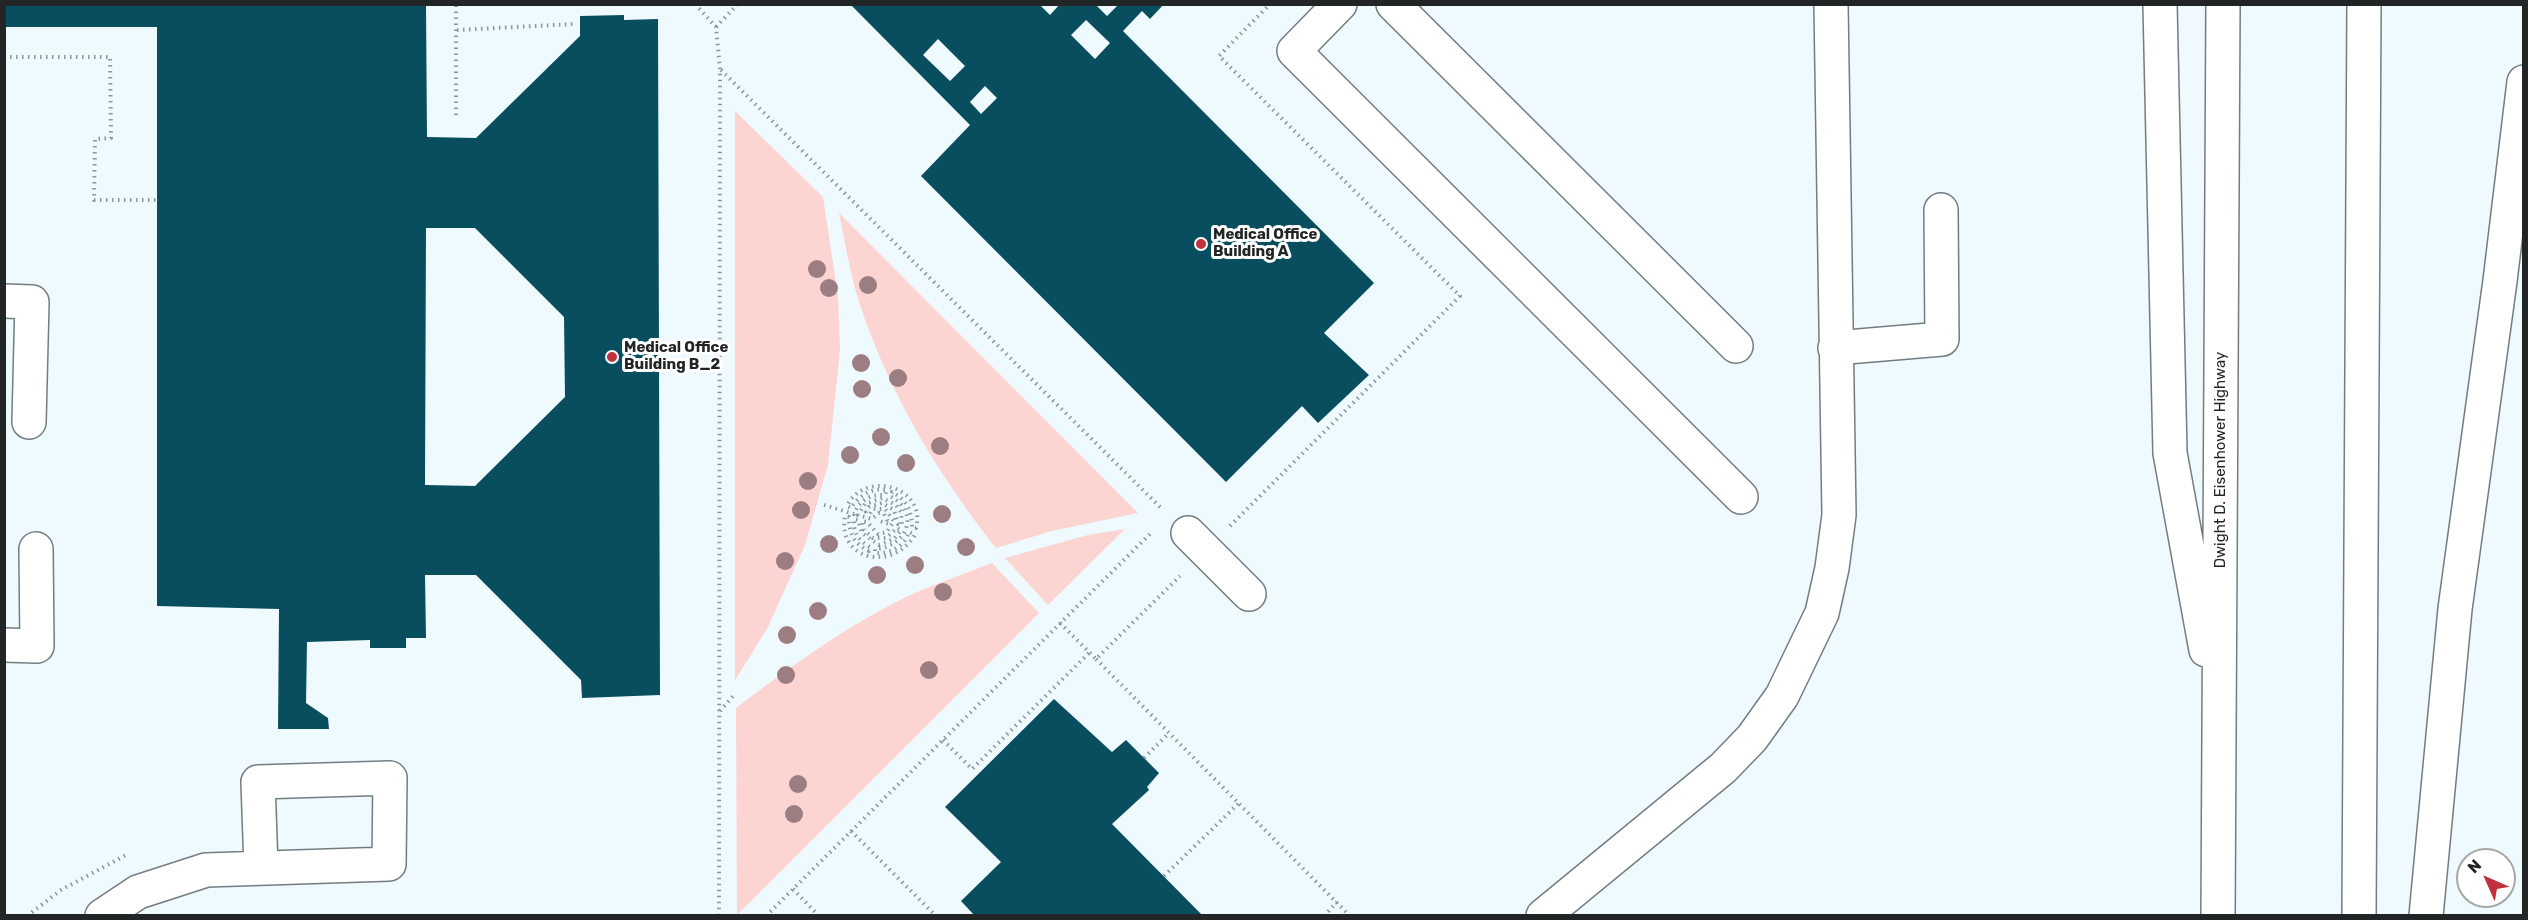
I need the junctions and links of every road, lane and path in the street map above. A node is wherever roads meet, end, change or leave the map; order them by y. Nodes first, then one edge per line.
1 (456, 4) edge
2 (694, 4) edge
3 (738, 4) edge
4 (1270, 4) edge
5 (1340, 4) edge
6 (1393, 4) edge
7 (1831, 4) edge
8 (2160, 4) edge
9 (2223, 4) edge
10 (2364, 4) edge
11 (574, 24) dead end
12 (716, 27) junction
13 (457, 30) junction
14 (4, 57) edge
15 (720, 69) junction
16 (2523, 82) edge
17 (456, 115) dead end
18 (157, 200) dead end
19 (1941, 210) dead end
20 (4, 301) edge
21 (1736, 346) dead end
22 (1835, 348) junction
23 (29, 422) dead end
24 (1741, 496) dead end
25 (824, 505) dead end
26 (880, 521) dead end
27 (1187, 533) junction
28 (36, 549) dead end
29 (1250, 594) dead end
30 (1060, 623) junction
31 (4, 645) edge
32 (1089, 653) junction
33 (1096, 659) junction
34 (734, 695) dead end
35 (720, 711) junction
36 (2221, 732) junction
37 (1169, 733) junction
38 (943, 740) junction
39 (1144, 758) dead end
40 (1239, 803) junction
41 (851, 831) junction
42 (261, 868) junction
43 (1164, 876) dead end
44 (793, 889) junction
45 (1337, 902) junction
46 (102, 915) edge
47 (719, 915) edge
48 (766, 915) edge
49 (819, 915) edge
50 (936, 915) edge
51 (1324, 915) edge
52 (1350, 915) edge
53 (1543, 915) edge
54 (2218, 915) edge
55 (2359, 915) edge
56 (2426, 915) edge

1 - 13 path
2 - 12 path
3 - 12 path
4 - 27 path
5 - 24 main road
6 - 21 main road
7 - 22 main road
8 - 36 main road
9 - 36 main road, Dwight D. Eisenhower Highway
10 - 55 main road
11 - 13 path
12 - 15 path
13 - 17 path
14 - 18 path
15 - 27 path
15 - 35 path
16 - 56 main road
19 - 22 main road
20 - 23 main road
22 - 53 main road
25 - 26 path
27 - 29 main road
27 - 30 path
27 - 33 path
28 - 31 main road
30 - 32 path
30 - 38 path
32 - 33 path
32 - 38 path
33 - 37 path
34 - 35 path
35 - 47 path
36 - 54 main road, Dwight D. Eisenhower Highway
37 - 39 path
37 - 40 path
38 - 41 path
40 - 43 path
40 - 45 path
41 - 44 path
41 - 50 path
42 - 42 main road
42 - 46 main road
44 - 48 path
44 - 49 path
45 - 51 path
45 - 52 path

